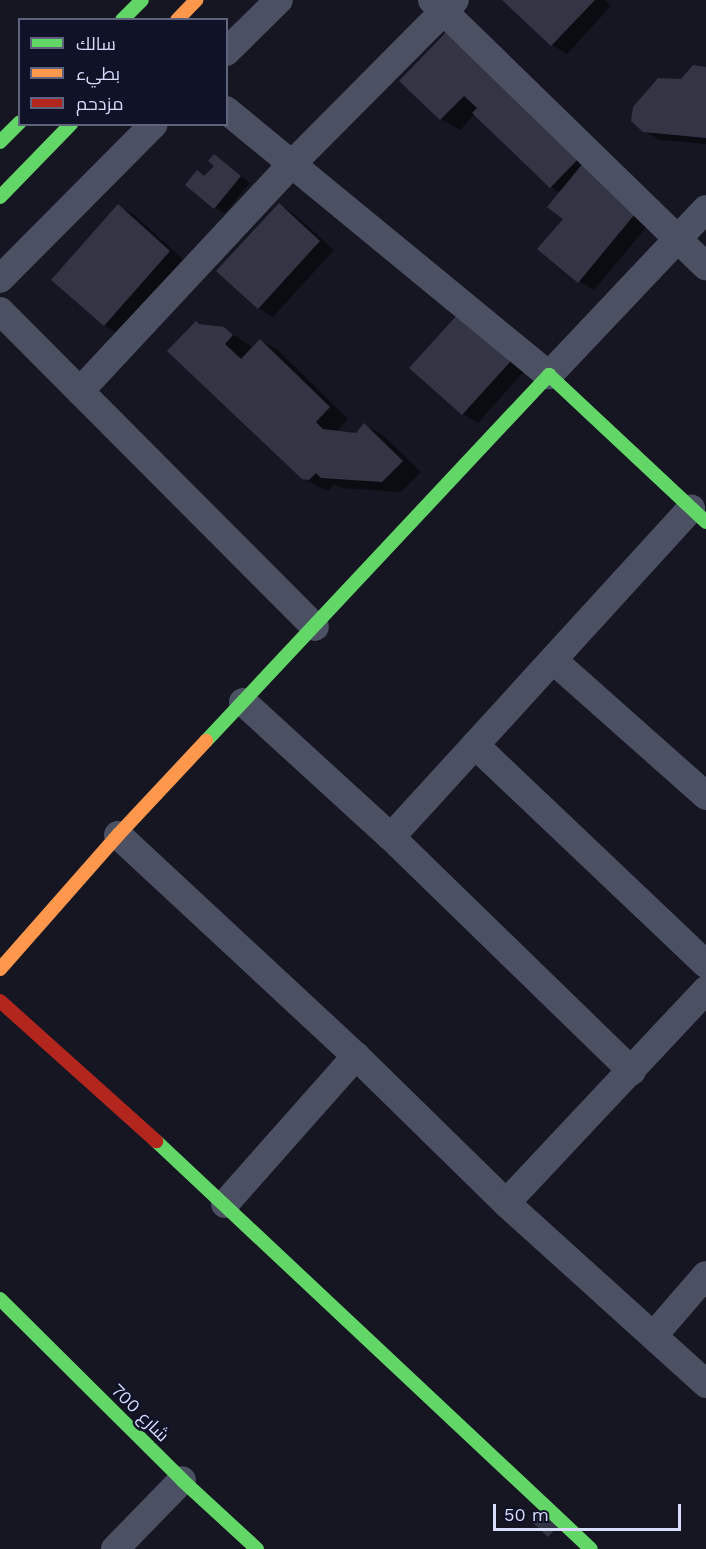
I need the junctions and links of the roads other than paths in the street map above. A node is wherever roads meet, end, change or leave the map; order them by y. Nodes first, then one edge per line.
1 (142, 0) edge
2 (196, 0) edge
3 (279, 0) edge
4 (444, 4) edge
5 (124, 18) edge
6 (179, 18) edge
7 (228, 50) edge
8 (228, 112) edge
9 (18, 125) edge
10 (70, 126) edge
11 (152, 126) edge
12 (0, 142) edge
13 (292, 164) junction
14 (0, 196) edge
15 (706, 208) edge
16 (678, 240) junction
17 (706, 266) edge
18 (0, 279) edge
19 (0, 311) edge
20 (549, 375) junction
21 (80, 391) junction
22 (698, 515) edge
23 (315, 627) junction
24 (552, 660) junction
25 (243, 702) junction
26 (475, 745) junction
27 (706, 796) edge
28 (118, 835) junction
29 (391, 837) junction
30 (706, 964) edge
31 (0, 969) edge
32 (706, 990) edge
33 (0, 1001) edge
34 (356, 1056) junction
35 (632, 1071) junction
36 (506, 1203) junction
37 (225, 1204) junction
38 (706, 1275) edge
39 (0, 1299) edge
40 (654, 1335) junction
41 (706, 1384) edge
42 (182, 1479) junction
43 (115, 1549) edge
44 (257, 1549) edge
45 (591, 1549) edge

1 - 5 street
2 - 6 street
3 - 7 street
4 - 13 street
4 - 16 street
8 - 13 street
9 - 12 street
10 - 14 street
11 - 18 street
13 - 20 street
13 - 21 street
15 - 16 street
16 - 17 street
16 - 20 street
19 - 21 street
20 - 22 street
20 - 23 street
21 - 23 street
22 - 24 street
23 - 25 street
24 - 26 street
24 - 27 street
25 - 28 street
25 - 29 street
26 - 29 street
26 - 30 street
28 - 31 street
28 - 34 street
29 - 35 street
32 - 35 street
33 - 37 street
34 - 36 street
34 - 37 street
35 - 36 street
36 - 40 street
37 - 45 street
38 - 40 street
39 - 42 street, شارع 700
40 - 41 street
42 - 43 street
42 - 44 street, شارع 700

